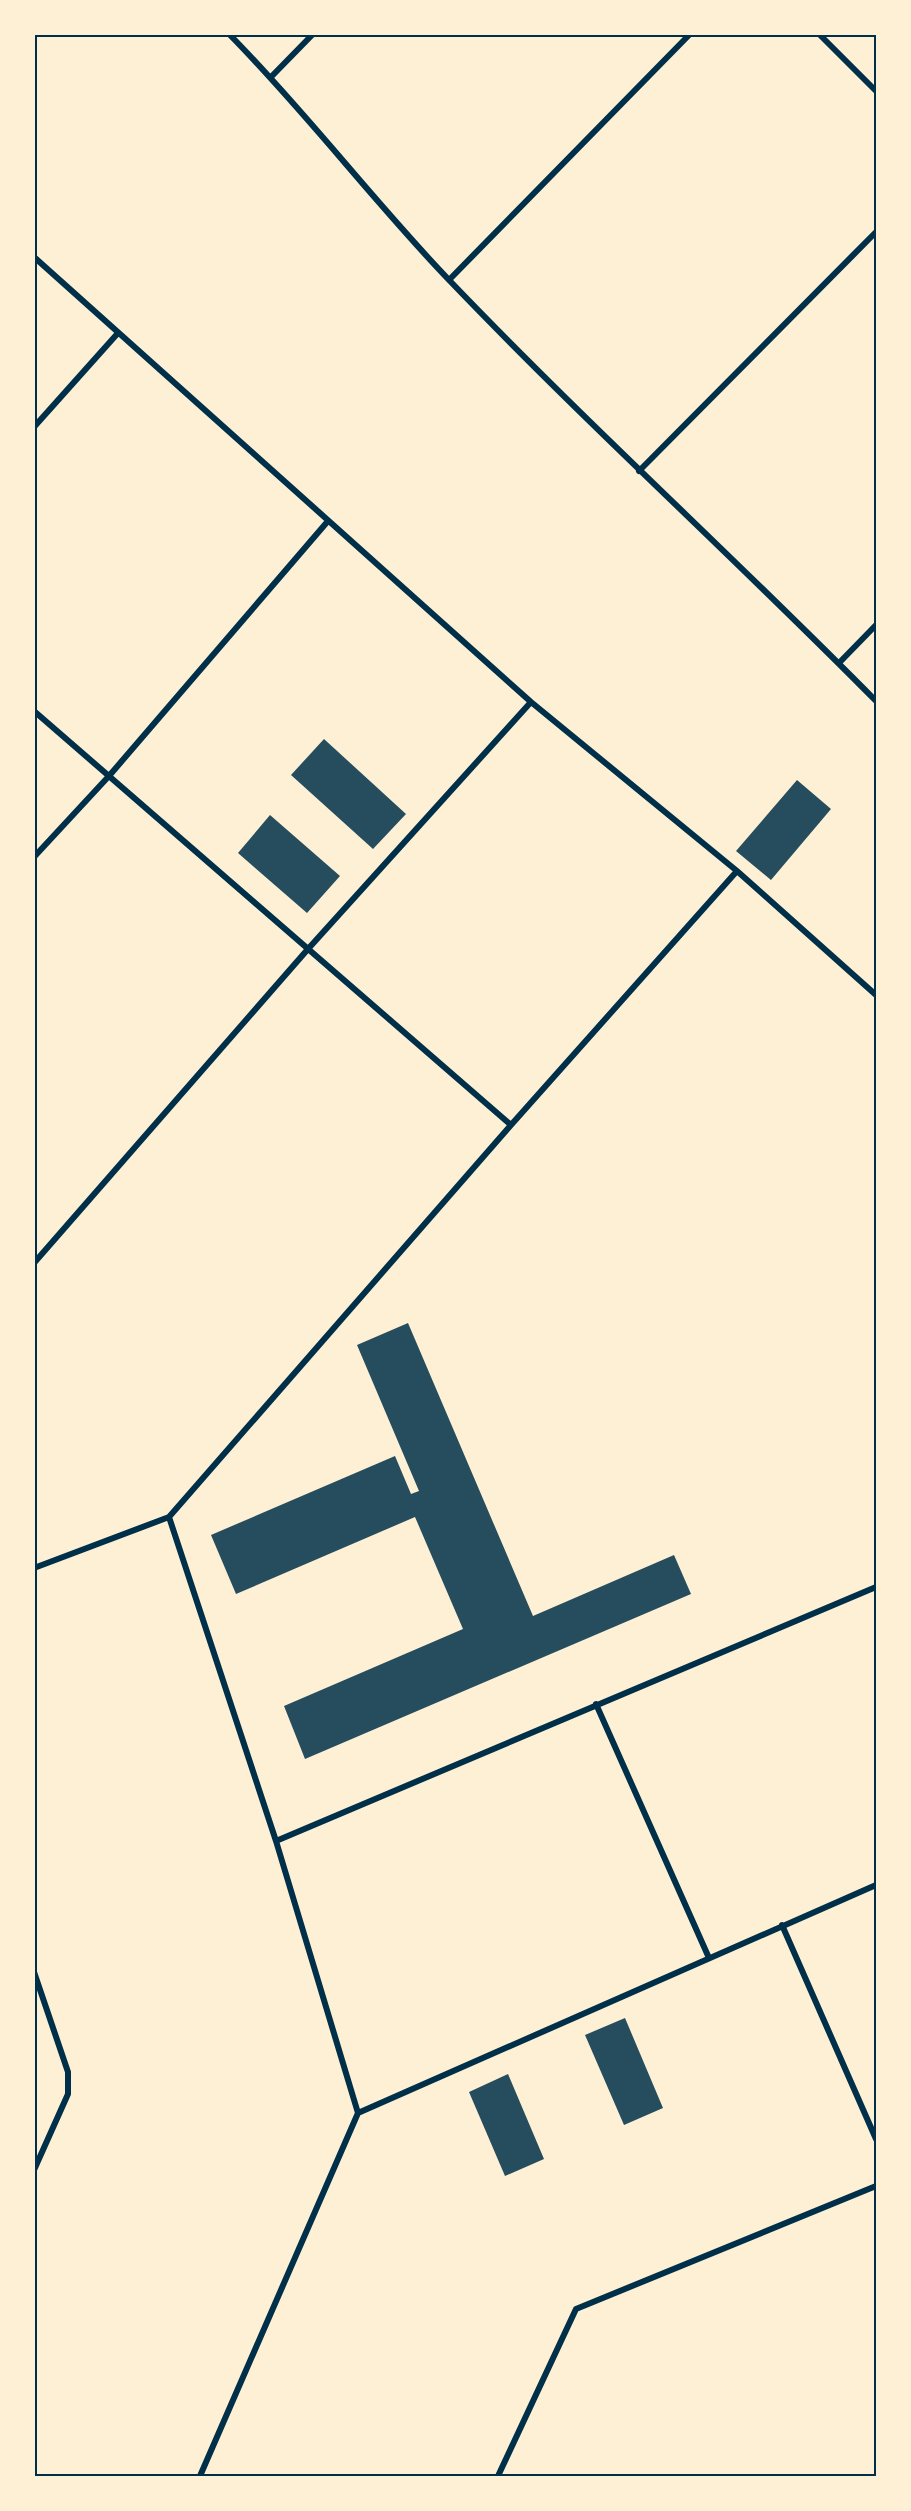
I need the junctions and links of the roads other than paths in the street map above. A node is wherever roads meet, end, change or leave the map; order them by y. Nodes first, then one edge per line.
1 (229, 34) edge
2 (313, 34) edge
3 (690, 34) edge
4 (819, 34) edge
5 (271, 76) junction
6 (876, 91) edge
7 (876, 232) edge
8 (34, 256) edge
9 (449, 280) junction
10 (118, 333) junction
11 (34, 427) edge
12 (639, 471) junction
13 (328, 521) junction
14 (876, 625) edge
15 (839, 663) junction
16 (876, 701) edge
17 (531, 702) junction
18 (34, 711) edge
19 (109, 776) junction
20 (34, 856) edge
21 (737, 871) junction
22 (308, 948) junction
23 (876, 995) edge
24 (511, 1125) junction
25 (34, 1263) edge
26 (169, 1517) junction
27 (34, 1568) edge
28 (876, 1587) edge
29 (596, 1704) junction
30 (276, 1841) junction
31 (876, 1885) edge
32 (782, 1925) junction
33 (709, 1958) junction
34 (34, 1972) edge
35 (358, 2113) junction
36 (876, 2139) edge
37 (34, 2170) edge
38 (876, 2186) edge
39 (200, 2476) edge
40 (498, 2476) edge

1 - 5 street
2 - 5 street
3 - 9 street
4 - 6 street
5 - 9 street
7 - 12 street
8 - 10 street
9 - 12 street
10 - 11 street
10 - 13 street
12 - 15 street
13 - 17 street
13 - 19 street
14 - 15 street
15 - 16 street
17 - 21 street
17 - 22 street
18 - 19 street
19 - 20 street
19 - 22 street
21 - 23 street
21 - 24 street
22 - 24 street
22 - 25 street
24 - 26 street
26 - 27 street
26 - 30 street
28 - 29 street
29 - 30 street
29 - 33 street
30 - 35 street
31 - 32 street
32 - 33 street
32 - 36 street
33 - 35 street
34 - 37 street
35 - 39 street
38 - 40 street

